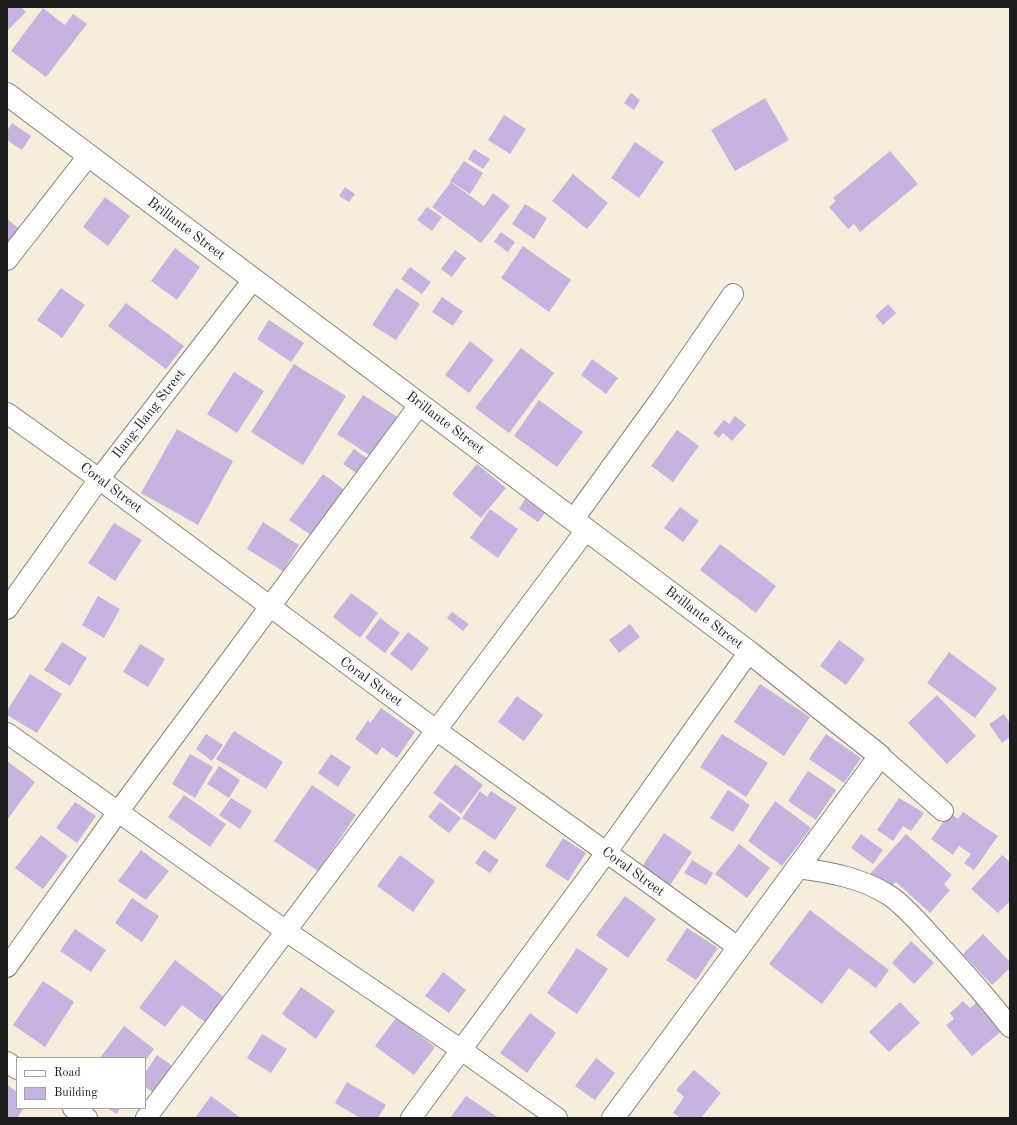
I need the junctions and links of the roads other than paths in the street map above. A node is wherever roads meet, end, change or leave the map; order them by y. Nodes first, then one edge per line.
1 (7, 94) edge
2 (89, 155) junction
3 (7, 260) edge
4 (253, 280) junction
5 (733, 294) dead end
6 (420, 404) junction
7 (7, 413) edge
8 (99, 479) junction
9 (580, 525) junction
10 (269, 607) junction
11 (7, 609) edge
12 (749, 652) junction
13 (436, 730) junction
14 (7, 733) edge
15 (880, 756) junction
16 (943, 811) dead end
17 (118, 812) junction
18 (606, 852) junction
19 (798, 868) junction
20 (286, 931) junction
21 (738, 947) junction
22 (7, 967) edge
23 (1010, 1027) edge
24 (460, 1049) junction
25 (7, 1062) edge
26 (16, 1068) edge
27 (74, 1109) edge
28 (87, 1118) edge
29 (146, 1118) edge
30 (411, 1118) edge
31 (557, 1118) edge
32 (612, 1118) edge

1 - 2 street, Brillante Street
2 - 3 street
2 - 4 street, Brillante Street
4 - 6 street, Brillante Street
4 - 8 street, Ilang-Ilang Street
5 - 9 street
6 - 9 street, Brillante Street
6 - 10 street
7 - 8 street, Coral Street
8 - 10 street, Coral Street
8 - 11 street, Ilang-Ilang Street
9 - 12 street, Brillante Street
9 - 13 street
10 - 13 street, Coral Street
10 - 17 street
12 - 15 street, Brillante Street
12 - 18 street
13 - 18 street, Coral Street
13 - 20 street
14 - 17 street
15 - 16 street
15 - 19 street
17 - 20 street
17 - 22 street
18 - 21 street, Coral Street
18 - 24 street
19 - 21 street
19 - 23 street
20 - 24 street
20 - 29 street
21 - 32 street
24 - 30 street
24 - 31 street
25 - 26 street
27 - 28 street

